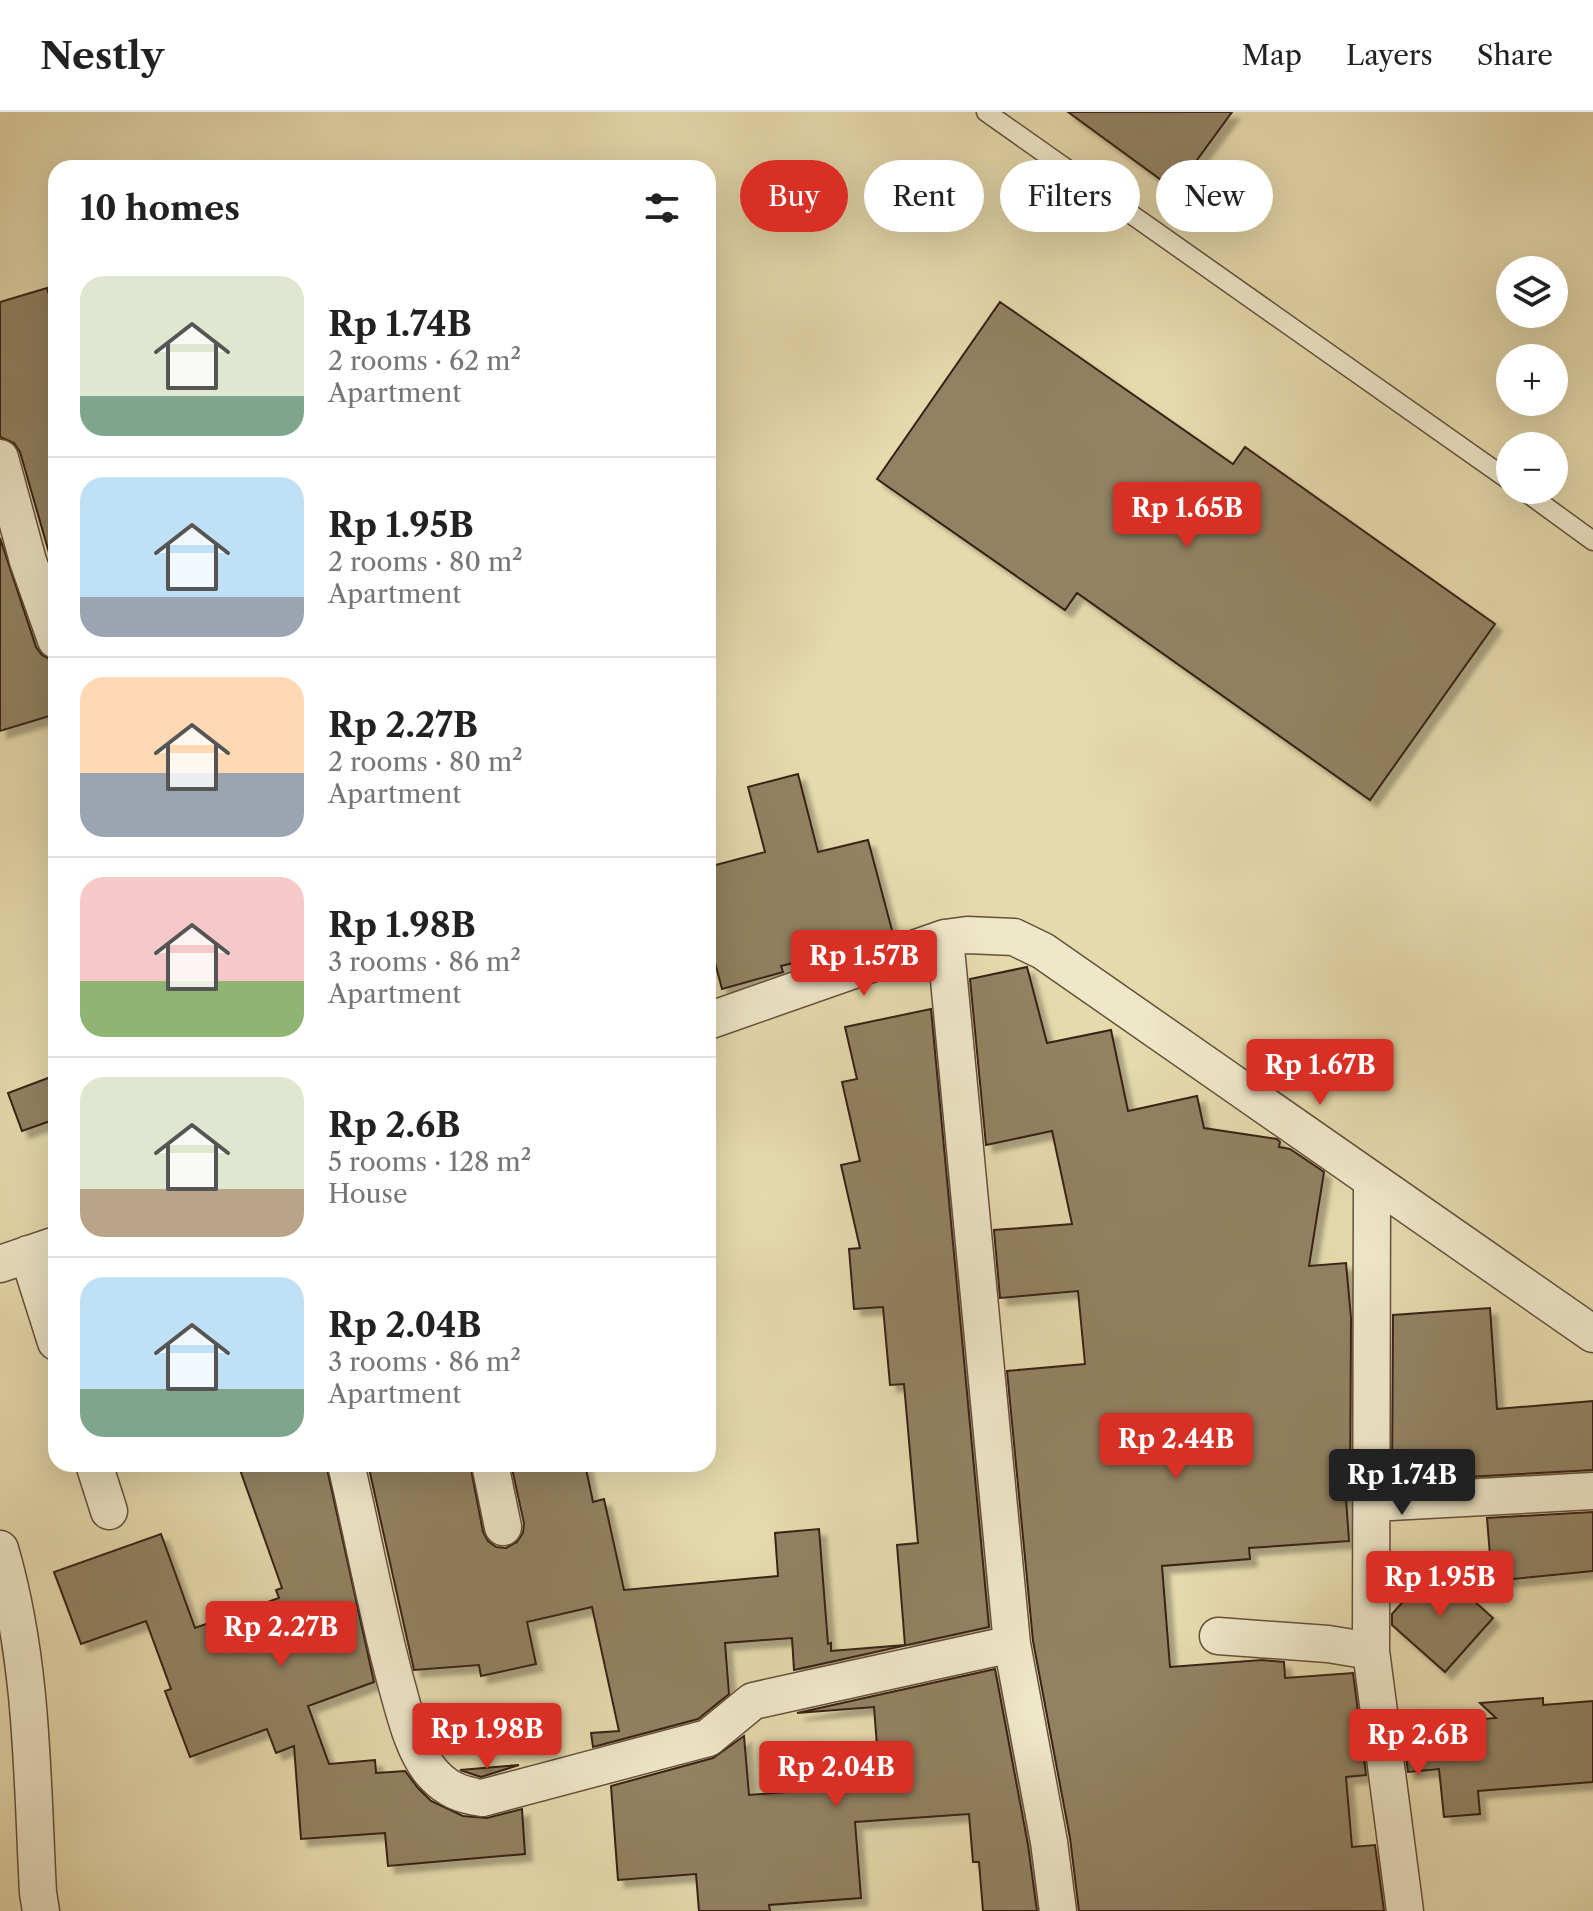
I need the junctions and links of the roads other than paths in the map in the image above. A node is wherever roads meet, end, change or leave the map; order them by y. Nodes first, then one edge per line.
1 (986, 112) edge
2 (0, 458) edge
3 (1496, 471) edge
4 (1542, 504) edge
5 (1593, 541) edge
6 (48, 617) edge
7 (945, 938) junction
8 (716, 1018) edge
9 (1372, 1180) junction
10 (28, 1254) edge
11 (48, 1317) edge
12 (1593, 1334) edge
13 (97, 1472) edge
14 (348, 1472) edge
15 (492, 1472) edge
16 (1593, 1491) edge
17 (1372, 1503) junction
18 (109, 1511) dead end
19 (503, 1527) dead end
20 (0, 1549) edge
21 (1218, 1636) dead end
22 (1012, 1644) junction
23 (1371, 1651) junction
24 (41, 1911) edge
25 (1058, 1911) edge
26 (1405, 1911) edge

1 - 3 lane
2 - 6 street
4 - 5 lane
7 - 8 street
7 - 9 street
7 - 22 street
9 - 12 street
9 - 17 street
10 - 11 street
13 - 18 street
14 - 22 street
15 - 19 street
16 - 17 street
17 - 23 street
20 - 24 street
21 - 23 street
22 - 25 street
23 - 26 street

